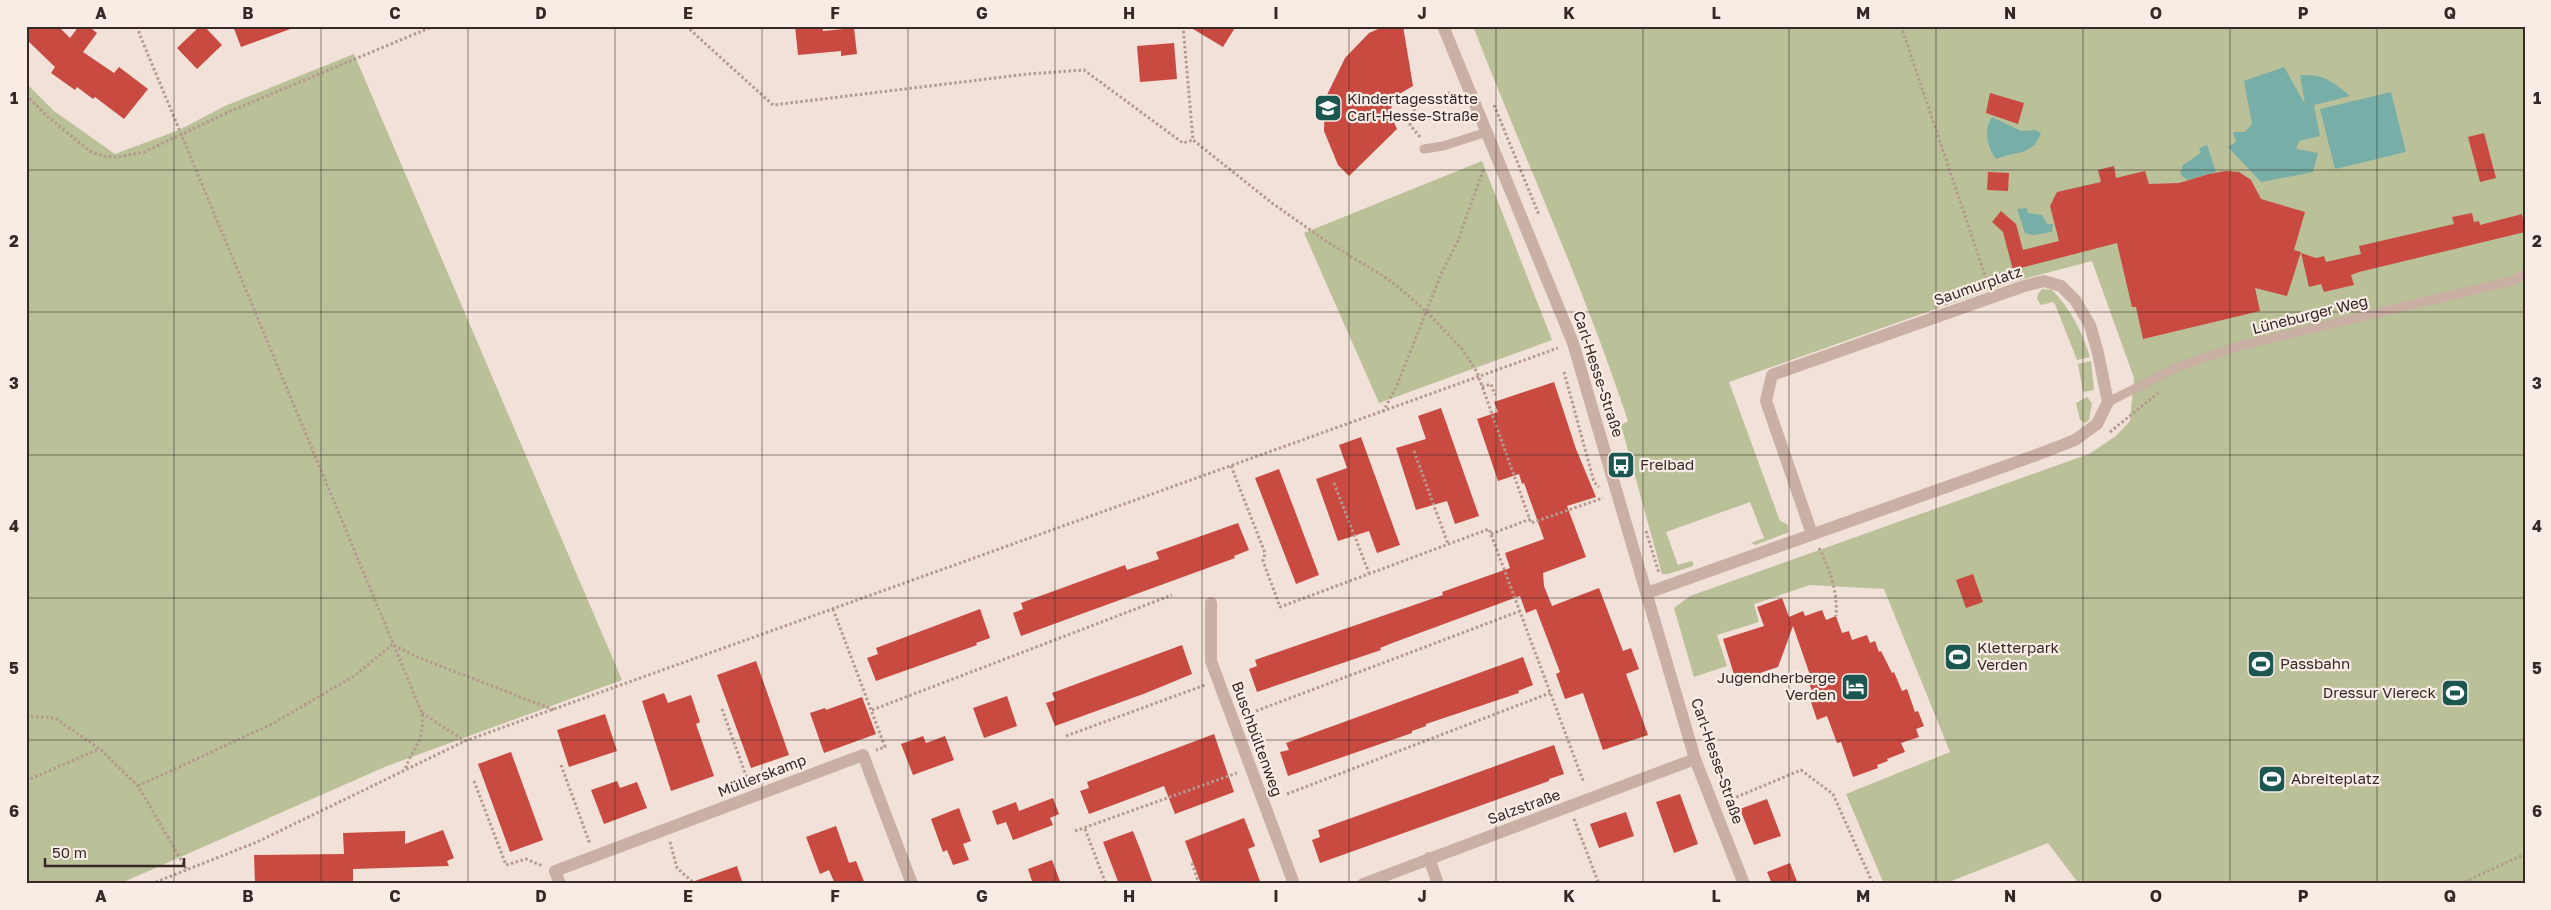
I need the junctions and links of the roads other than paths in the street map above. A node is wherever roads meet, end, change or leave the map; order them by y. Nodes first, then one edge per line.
1 (1443, 26) edge
2 (1487, 132) junction
3 (1424, 149) road end
4 (2525, 273) edge
5 (2108, 402) junction
6 (1812, 534) junction
7 (1647, 593) junction
8 (1211, 602) dead end
9 (1696, 759) junction
10 (1429, 858) junction
11 (560, 884) edge
12 (912, 884) edge
13 (1294, 884) edge
14 (1363, 884) edge
15 (1438, 884) edge
16 (1744, 884) edge

1 - 2 street, Carl-Hesse-Straße
2 - 3 lane
2 - 7 street, Carl-Hesse-Straße
4 - 5 lane, Lüneburger Weg
5 - 6 street
5 - 6 street, Saumurplatz
6 - 7 street
7 - 9 street, Carl-Hesse-Straße
8 - 13 street, Buschbültenweg
9 - 10 street, Salzstraße
9 - 16 street, Carl-Hesse-Straße
10 - 14 street, Salzstraße
10 - 15 street
11 - 12 street, Müllerskamp

